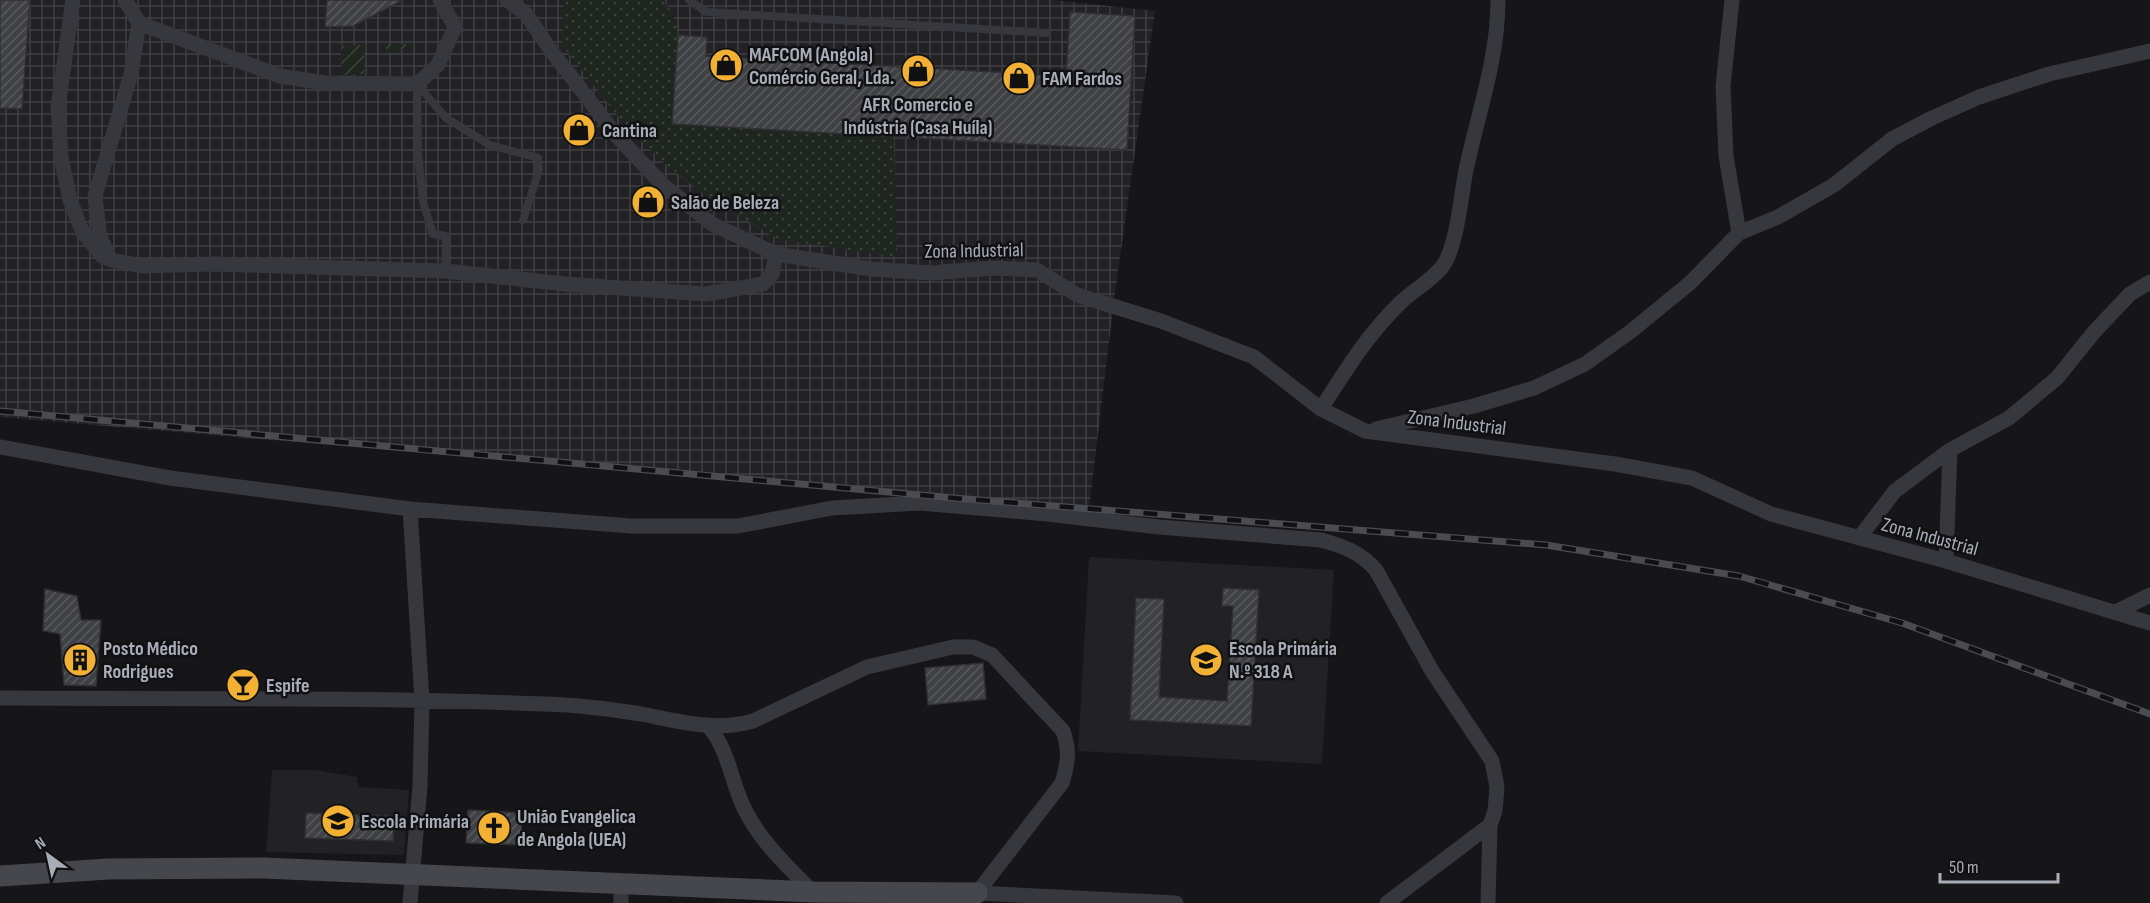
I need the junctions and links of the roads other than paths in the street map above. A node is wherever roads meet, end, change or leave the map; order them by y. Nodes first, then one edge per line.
1 (73, 0) edge
2 (124, 0) edge
3 (440, 0) edge
4 (507, 0) edge
5 (688, 0) edge
6 (1498, 0) edge
7 (1732, 0) edge
8 (139, 23) junction
9 (1047, 33) dead end
10 (2150, 51) edge
11 (417, 84) junction
12 (523, 220) dead end
13 (1739, 233) junction
14 (776, 254) junction
15 (111, 260) junction
16 (445, 271) junction
17 (2150, 282) edge
18 (1322, 409) junction
19 (1365, 431) junction
20 (0, 447) edge
21 (1950, 450) junction
22 (410, 509) junction
23 (1859, 538) junction
24 (1946, 561) junction
25 (2150, 595) edge
26 (2116, 612) junction
27 (2150, 623) edge
28 (0, 698) edge
29 (422, 701) junction
30 (708, 726) junction
31 (1490, 825) junction
32 (414, 874) junction
33 (0, 876) edge
34 (813, 892) junction
35 (621, 893) edge
36 (977, 893) junction
37 (898, 897) edge
38 (410, 903) edge
39 (1176, 903) edge
40 (1387, 903) edge
41 (1488, 903) edge

1 - 15 street
2 - 8 street
3 - 11 street
4 - 14 street, Zona Industrial
5 - 9 lane
6 - 18 street
7 - 13 street
8 - 11 street
8 - 15 street
10 - 13 street
11 - 12 lane
11 - 16 lane
13 - 19 street
14 - 16 street
14 - 18 street, Zona Industrial
15 - 16 street
17 - 21 street
18 - 19 street, Zona Industrial
19 - 23 street, Zona Industrial
20 - 22 street
21 - 23 street
21 - 24 street
22 - 29 street
22 - 31 street
23 - 24 street, Zona Industrial
24 - 26 street, Zona Industrial
25 - 26 street
26 - 27 street, Zona Industrial
28 - 29 street
29 - 30 street
29 - 32 street
30 - 34 street
30 - 36 street
31 - 40 street
31 - 41 street
32 - 33 street
32 - 35 street
32 - 38 street
34 - 35 street
34 - 37 street
36 - 37 street
36 - 39 street

